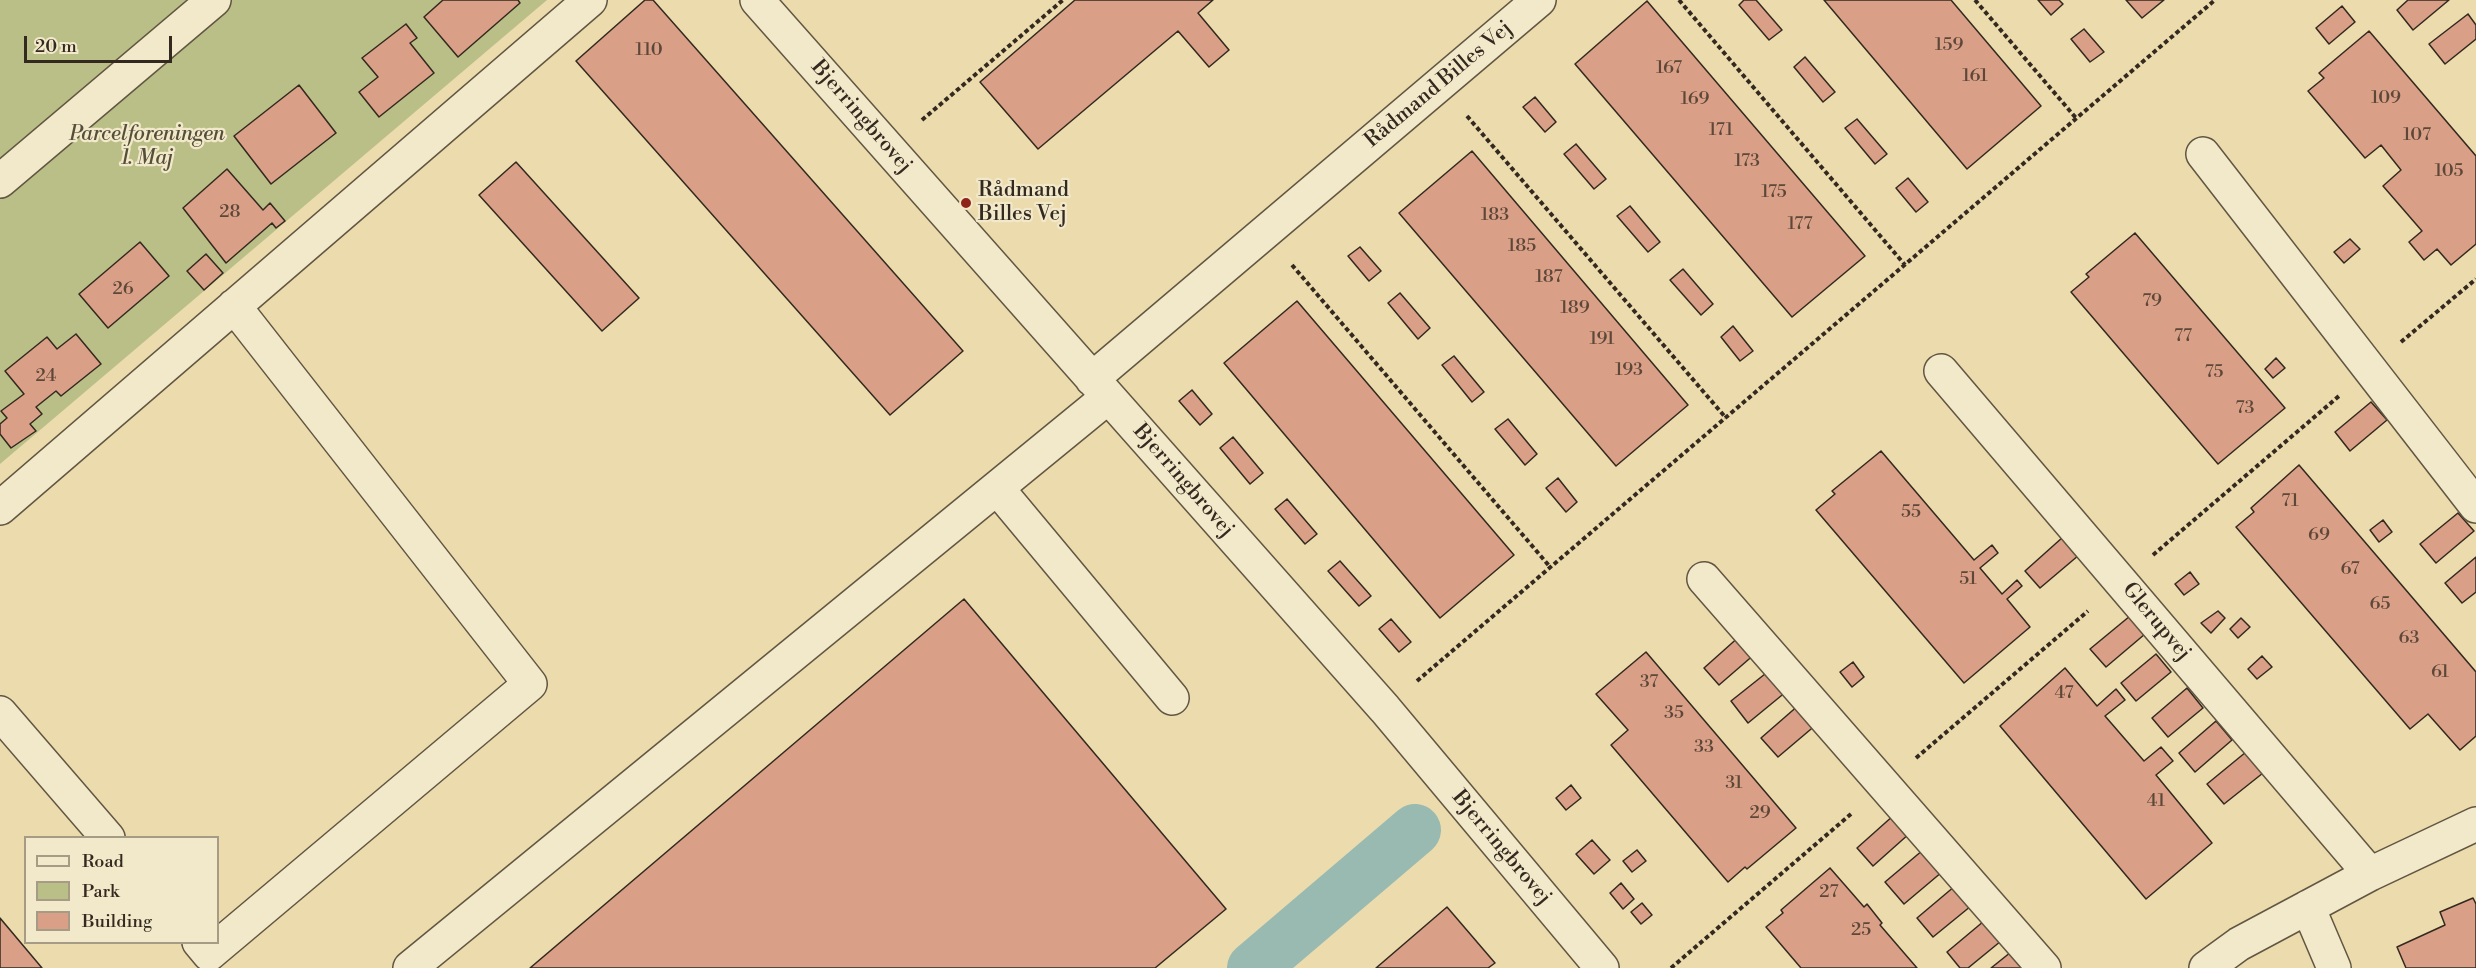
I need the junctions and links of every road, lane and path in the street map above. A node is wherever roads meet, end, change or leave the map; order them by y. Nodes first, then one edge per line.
1 (214, 0) edge
2 (590, 0) edge
3 (757, 0) edge
4 (1063, 0) edge
5 (1539, 0) edge
6 (1679, 0) edge
7 (1975, 0) edge
8 (2215, 0) edge
9 (1440, 84) junction
10 (2076, 118) junction
11 (889, 149) junction
12 (2203, 154) dead end
13 (0, 181) edge
14 (1264, 233) junction
15 (1905, 265) junction
16 (2476, 279) edge
17 (234, 306) junction
18 (2370, 369) junction
19 (1941, 371) dead end
20 (1100, 388) junction
21 (1726, 418) junction
22 (997, 489) junction
23 (2476, 506) edge
24 (0, 508) edge
25 (1551, 568) junction
26 (1704, 579) dead end
27 (2122, 582) junction
28 (1172, 698) dead end
29 (1384, 709) junction
30 (0, 713) edge
31 (1885, 785) junction
32 (2476, 824) edge
33 (107, 836) edge
34 (2370, 874) junction
35 (2308, 907) junction
36 (201, 944) edge
37 (410, 968) edge
38 (1602, 968) edge
39 (1671, 968) edge
40 (2044, 968) edge
41 (2206, 968) edge
42 (2334, 968) edge

1 - 13 street
2 - 17 street
3 - 11 street, Bjerringbrovej
4 - 11 path
5 - 9 street, Rådmand Billes Vej
6 - 15 path
7 - 10 path
8 - 10 path
9 - 14 street, Rådmand Billes Vej
9 - 21 path
10 - 15 path
11 - 20 street, Bjerringbrovej
12 - 18 street
14 - 20 street, Rådmand Billes Vej
14 - 25 path
15 - 21 path
16 - 18 path
17 - 24 street
17 - 36 street
18 - 23 street
18 - 27 path
19 - 27 street, Glerupvej
20 - 22 street, Rådmand Billes Vej
20 - 29 street, Bjerringbrovej
21 - 25 path
22 - 28 street
22 - 37 street, Rådmand Billes Vej
25 - 29 path
26 - 31 street
27 - 31 path
27 - 34 street, Glerupvej
29 - 38 street, Bjerringbrovej
30 - 33 street
31 - 39 path
31 - 40 street
32 - 34 street
34 - 35 street
35 - 41 street
35 - 42 street

